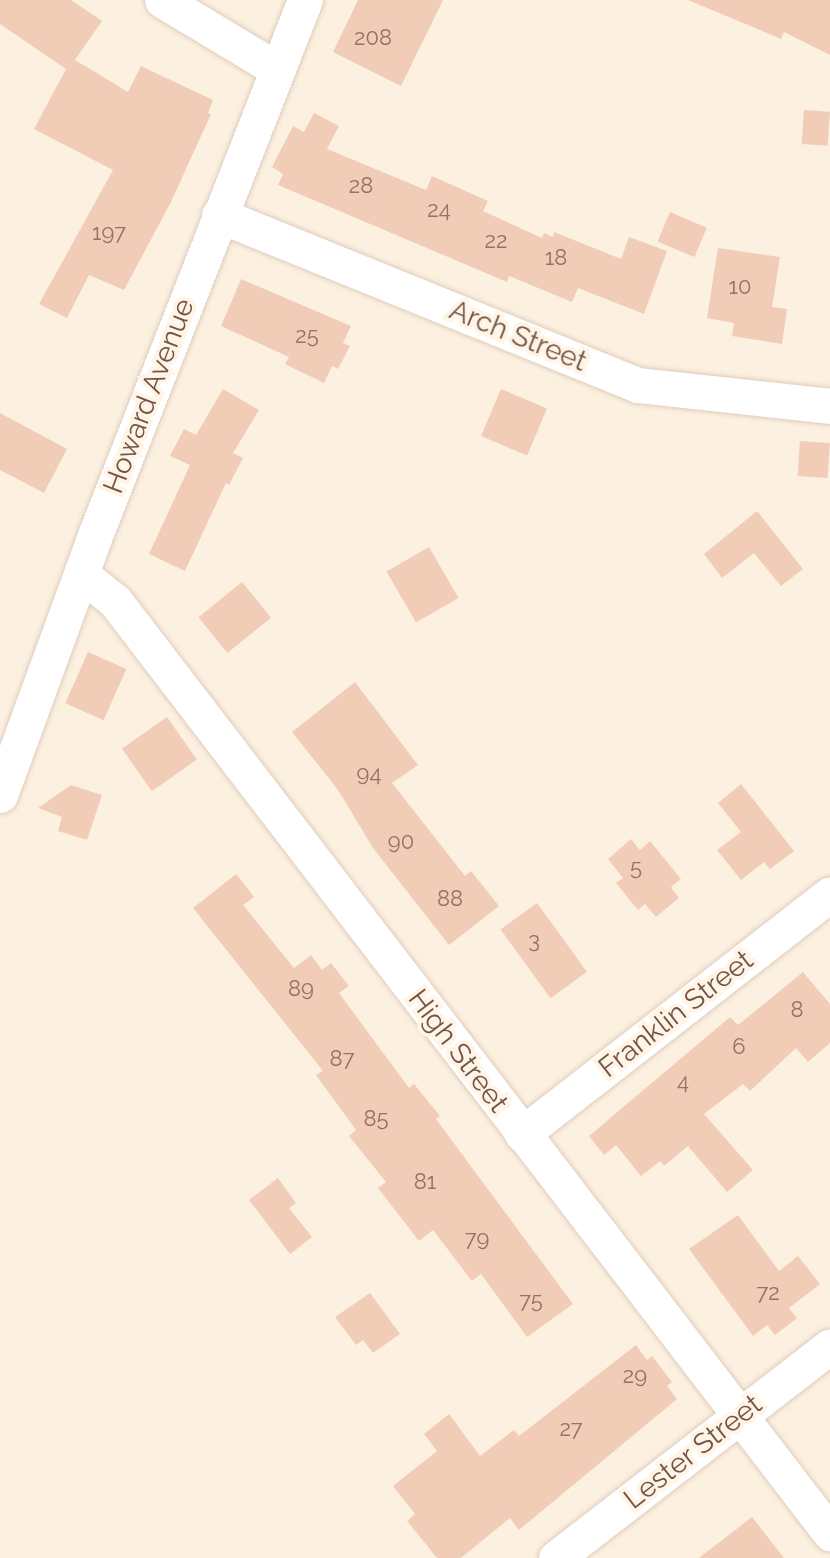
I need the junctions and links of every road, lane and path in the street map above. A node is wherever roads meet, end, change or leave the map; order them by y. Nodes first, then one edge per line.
1 (162, 0) edge
2 (305, 0) edge
3 (276, 68) junction
4 (219, 215) junction
5 (830, 406) edge
6 (81, 574) junction
7 (0, 795) edge
8 (830, 894) edge
9 (522, 1134) junction
10 (830, 1346) edge
11 (738, 1417) junction
12 (830, 1533) edge
13 (556, 1558) edge

1 - 3 street
2 - 3 street, Howard Avenue
3 - 4 street, Howard Avenue
4 - 5 street, Arch Street
4 - 6 street, Howard Avenue
6 - 7 street, Howard Avenue
6 - 9 street, High Street
8 - 9 street, Franklin Street
9 - 11 street, High Street
10 - 11 street, Lester Street
11 - 12 street, High Street
11 - 13 street, Lester Street

